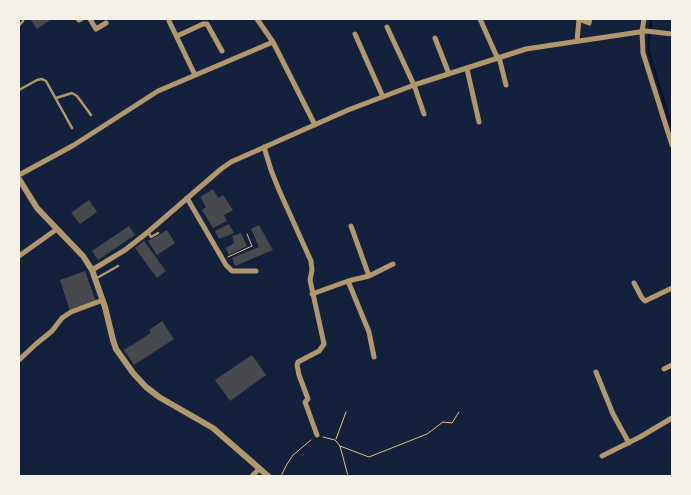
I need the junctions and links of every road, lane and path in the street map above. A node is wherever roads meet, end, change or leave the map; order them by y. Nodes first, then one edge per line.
1 (90, 19) edge
2 (258, 19) edge
3 (480, 19) edge
4 (579, 19) edge
5 (590, 19) edge
6 (644, 19) edge
7 (169, 20) dead end
8 (23, 21) dead end
9 (106, 23) dead end
10 (19, 25) edge
11 (387, 27) dead end
12 (644, 31) junction
13 (355, 34) dead end
14 (672, 34) edge
15 (176, 36) junction
16 (435, 38) dead end
17 (577, 41) junction
18 (273, 42) junction
19 (222, 51) dead end
20 (498, 57) junction
21 (466, 69) junction
22 (449, 74) junction
23 (195, 75) junction
24 (414, 85) junction
25 (506, 85) dead end
26 (19, 90) edge
27 (383, 97) junction
28 (56, 98) junction
29 (91, 114) dead end
30 (424, 114) dead end
31 (479, 122) dead end
32 (315, 125) junction
33 (72, 128) dead end
34 (672, 145) edge
35 (264, 147) junction
36 (19, 175) edge
37 (19, 179) edge
38 (187, 198) junction
39 (351, 226) dead end
40 (56, 229) junction
41 (148, 232) junction
42 (158, 233) dead end
43 (247, 234) dead end
44 (19, 256) edge
45 (223, 260) junction
46 (393, 264) dead end
47 (118, 266) dead end
48 (92, 270) junction
49 (256, 271) dead end
50 (368, 276) junction
51 (95, 279) junction
52 (348, 281) junction
53 (634, 283) dead end
54 (672, 288) edge
55 (312, 294) junction
56 (103, 300) junction
57 (374, 357) dead end
58 (19, 360) edge
59 (672, 365) edge
60 (664, 369) dead end
61 (596, 372) dead end
62 (346, 412) dead end
63 (459, 412) dead end
64 (672, 418) edge
65 (317, 435) junction
66 (335, 440) junction
67 (628, 443) junction
68 (340, 446) junction
69 (602, 456) dead end
70 (259, 469) junction
71 (252, 476) edge
72 (268, 476) edge
73 (281, 476) edge
74 (348, 476) edge

1 - 9 street
2 - 18 street
3 - 20 street
4 - 5 street
4 - 17 street
6 - 12 street
7 - 15 street
8 - 10 lane
11 - 24 street
12 - 14 street
12 - 17 street
12 - 34 street
13 - 27 street
15 - 19 street
15 - 23 street
16 - 22 street
17 - 20 street
18 - 23 street
18 - 32 street
20 - 21 street
20 - 25 street
21 - 22 street
21 - 31 street
22 - 24 street
23 - 36 street
24 - 27 street
24 - 30 street
26 - 28 lane
27 - 32 street
28 - 29 lane
28 - 33 lane
32 - 35 street
35 - 38 street
35 - 55 street
37 - 40 street
38 - 41 street
38 - 45 street
39 - 50 street
40 - 44 street
40 - 48 street
41 - 42 lane
41 - 48 street
43 - 45 path
45 - 49 street
46 - 50 street
47 - 51 lane
48 - 51 street
50 - 52 street
51 - 56 street
52 - 55 street
52 - 57 street
53 - 54 street
55 - 65 street
56 - 58 street
56 - 70 street
59 - 60 street
61 - 67 street
62 - 66 path
63 - 68 path
64 - 67 street
65 - 66 path
65 - 73 path
66 - 68 path
67 - 69 street
68 - 74 path
70 - 71 street
70 - 72 street

